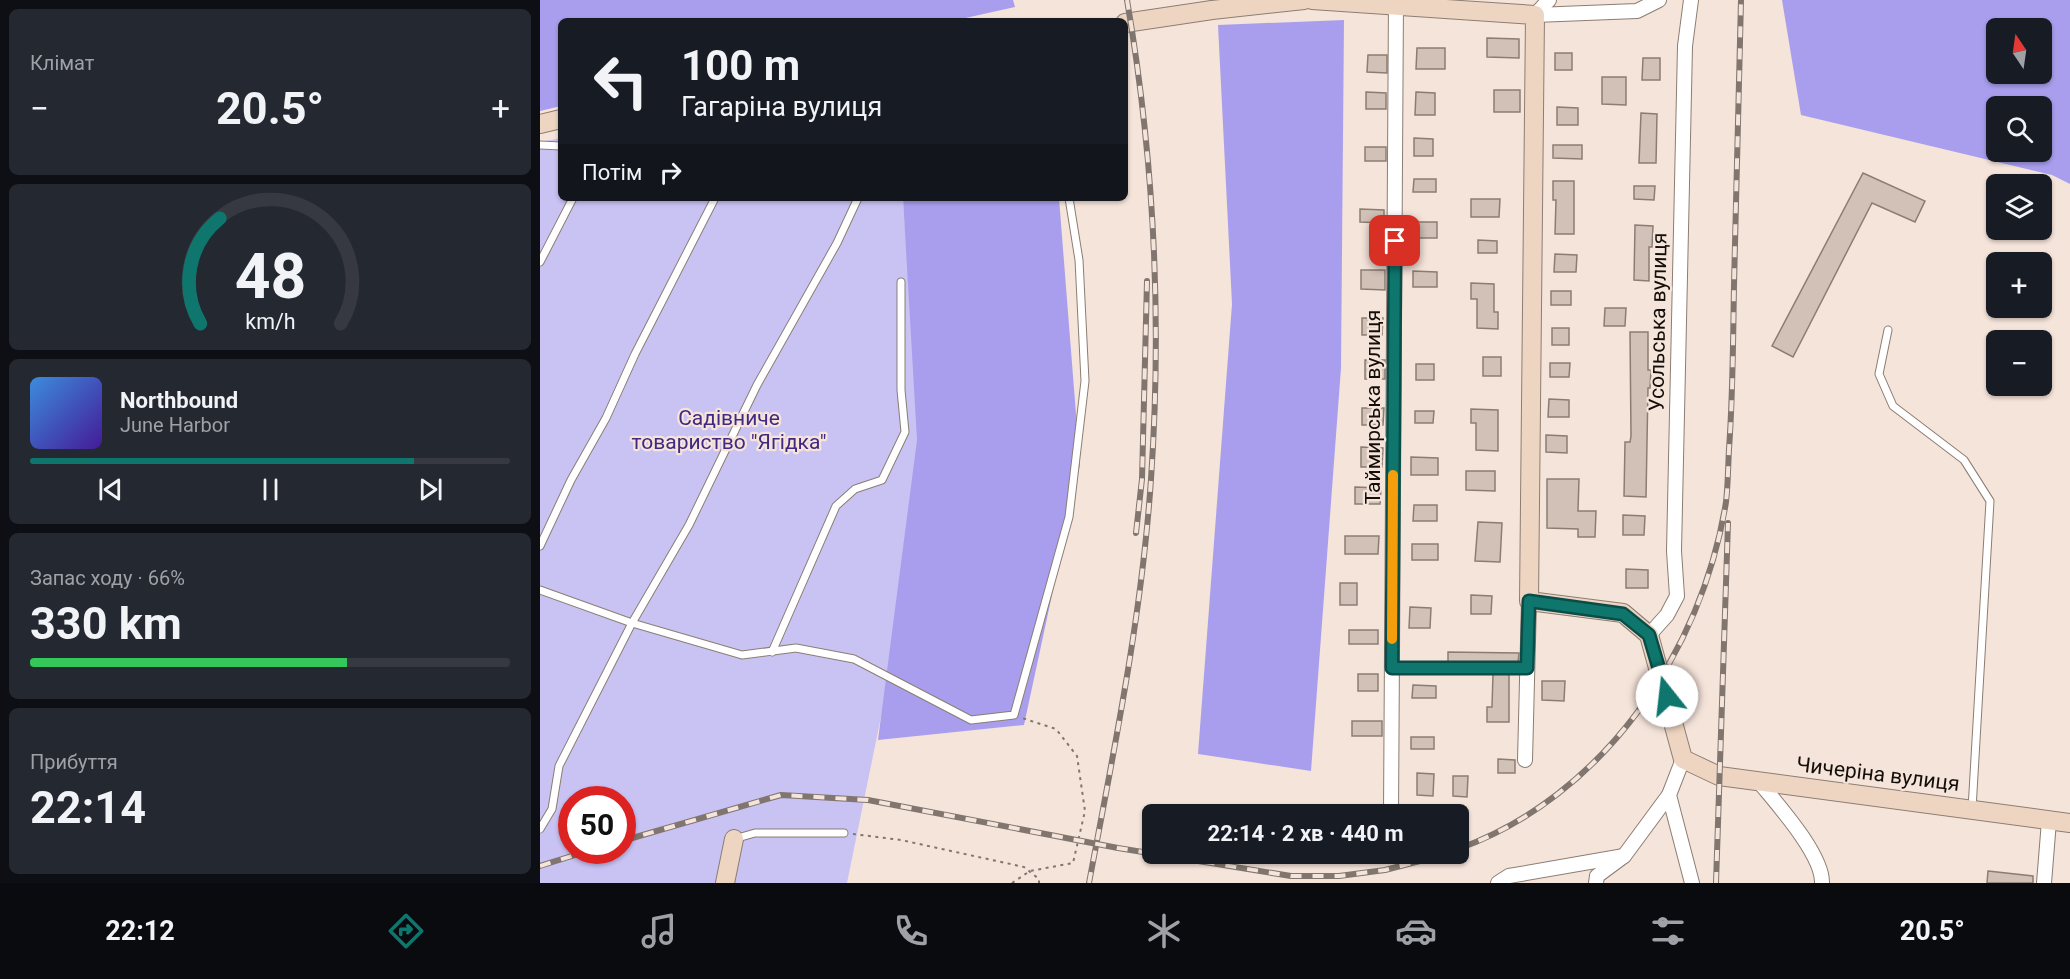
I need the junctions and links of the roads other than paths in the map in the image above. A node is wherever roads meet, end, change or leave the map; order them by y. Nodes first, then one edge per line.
1 (1304, 0) edge
2 (1312, 0) edge
3 (1549, 0) edge
4 (1659, 0) edge
5 (1690, 0) edge
6 (1396, 2) edge
7 (1535, 15) junction
8 (1128, 23) edge
9 (558, 119) edge
10 (540, 124) edge
11 (540, 145) edge
12 (558, 146) edge
13 (571, 201) edge
14 (713, 201) edge
15 (857, 201) edge
16 (1069, 201) edge
17 (540, 262) edge
18 (901, 282) dead end
19 (1888, 330) dead end
20 (540, 546) edge
21 (540, 590) edge
22 (1529, 601) junction
23 (632, 623) junction
24 (1649, 635) junction
25 (772, 652) junction
26 (1392, 668) junction
27 (1527, 668) junction
28 (1683, 759) junction
29 (1525, 760) dead end
30 (1760, 783) junction
31 (1669, 795) junction
32 (1391, 804) edge
33 (1972, 809) junction
34 (2049, 821) junction
35 (2070, 823) edge
36 (540, 829) edge
37 (844, 833) road end
38 (734, 839) joint
39 (1624, 856) junction
40 (725, 883) edge
41 (1498, 883) edge
42 (1596, 883) edge
43 (1692, 883) edge
44 (1822, 883) edge
45 (2044, 883) edge

1 - 8 main road
2 - 6 main road
3 - 7 street
4 - 7 street
5 - 24 street, Усольська вулиця
6 - 7 main road
6 - 26 street, Таймирська вулиця
7 - 22 main road
9 - 10 main road
11 - 12 lane
13 - 17 lane
14 - 20 lane
15 - 23 lane
16 - 25 lane
18 - 25 lane
19 - 33 lane
21 - 23 lane
22 - 24 main road
22 - 27 street
23 - 25 lane
23 - 36 lane
24 - 28 main road
26 - 27 lane
26 - 32 street, Таймирська вулиця
27 - 29 street
28 - 30 main road, Чичеріна вулиця
28 - 31 street
30 - 33 main road, Чичеріна вулиця
30 - 44 street
31 - 39 street
31 - 43 street
33 - 34 main road, Чичеріна вулиця
34 - 35 main road, Чичеріна вулиця
34 - 45 street
37 - 38 lane
38 - 40 main road
39 - 41 street
39 - 42 street

